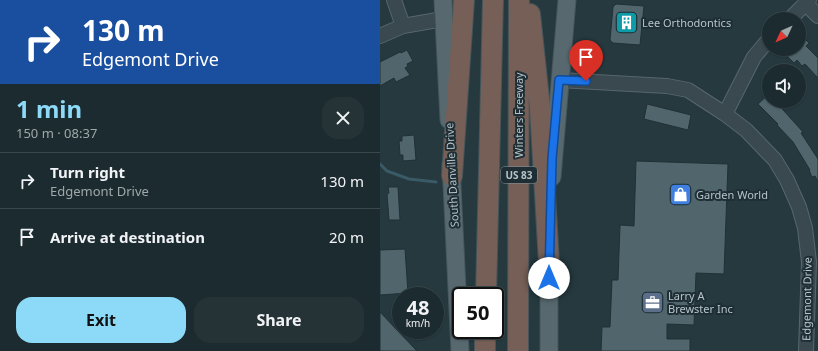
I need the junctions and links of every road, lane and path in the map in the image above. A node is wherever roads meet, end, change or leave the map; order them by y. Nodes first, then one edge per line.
1 (394, 0) edge
2 (443, 0) edge
3 (464, 0) edge
4 (493, 0) edge
5 (519, 0) edge
6 (529, 0) edge
7 (567, 0) edge
8 (807, 2) edge
9 (797, 12) edge
10 (818, 16) edge
11 (443, 19) junction
12 (403, 26) junction
13 (380, 36) edge
14 (762, 47) edge
15 (559, 80) junction
16 (725, 114) junction
17 (452, 176) junction
18 (549, 263) junction
19 (486, 287) edge
20 (485, 339) edge
21 (460, 351) edge
22 (485, 351) edge
23 (518, 351) edge
24 (549, 351) edge
25 (806, 351) edge

1 - 12 street
2 - 11 main road, South Danville Drive
3 - 17 highway
4 - 19 highway, US 83
5 - 23 highway, Winters Freeway / US 83
6 - 18 highway
7 - 15 main road
8 - 9 street
8 - 10 street
11 - 12 street
11 - 17 main road, South Danville Drive
12 - 13 street
14 - 16 street
15 - 16 street, Edgemont Drive
15 - 18 main road
16 - 25 street, Edgemont Drive
17 - 21 main road, South Danville Drive
18 - 24 main road
20 - 22 highway

